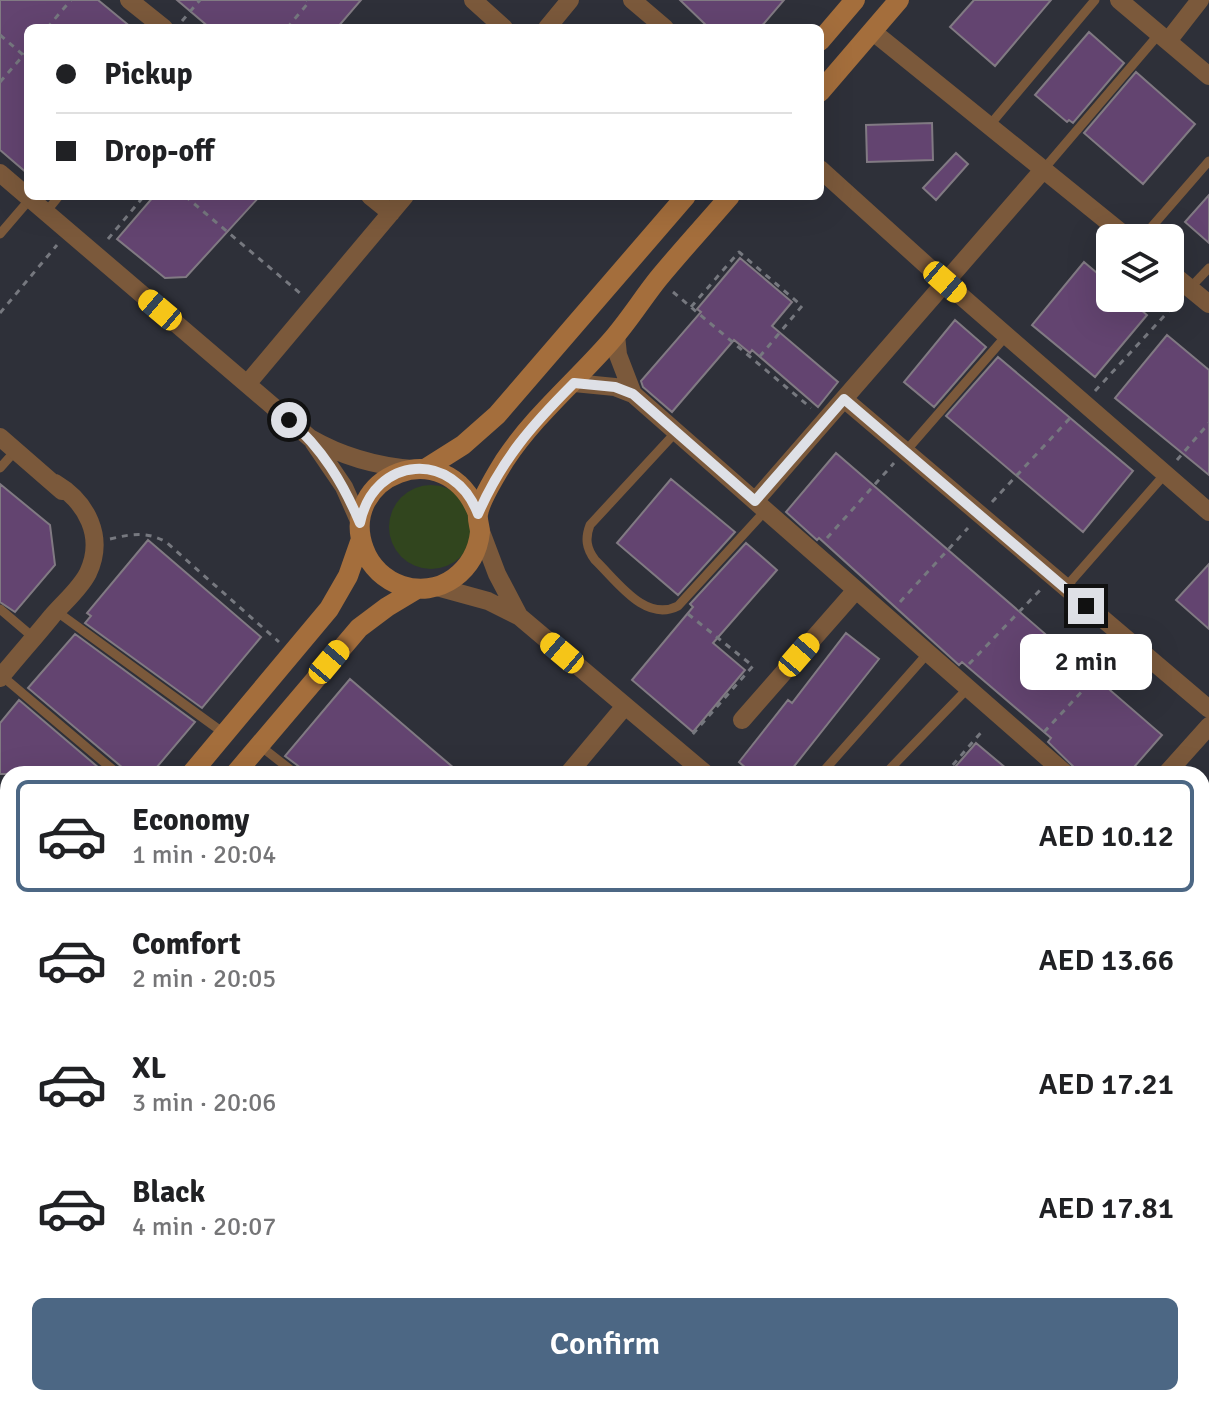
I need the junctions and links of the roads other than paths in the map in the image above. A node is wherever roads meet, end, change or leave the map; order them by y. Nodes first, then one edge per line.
1 (129, 0) edge
2 (473, 0) edge
3 (570, 0) edge
4 (632, 0) edge
5 (899, 0) edge
6 (1095, 0) edge
7 (1119, 0) edge
8 (1200, 0) edge
9 (849, 2) edge
10 (159, 24) edge
11 (500, 24) edge
12 (550, 24) edge
13 (660, 24) edge
14 (872, 31) junction
15 (824, 36) edge
16 (1164, 38) junction
17 (1209, 76) edge
18 (824, 87) edge
19 (989, 126) junction
20 (1209, 161) edge
21 (1043, 170) junction
22 (0, 173) edge
23 (824, 173) edge
24 (24, 194) edge
25 (29, 200) edge
26 (31, 200) edge
27 (56, 200) edge
28 (375, 200) edge
29 (402, 200) edge
30 (683, 200) edge
31 (727, 200) edge
32 (46, 212) junction
33 (391, 213) junction
34 (1110, 224) edge
35 (1154, 224) edge
36 (0, 234) edge
37 (1209, 268) edge
38 (945, 282) junction
39 (1184, 283) edge
40 (1190, 288) junction
41 (1209, 304) edge
42 (616, 335) junction
43 (1006, 336) junction
44 (574, 383) junction
45 (247, 384) junction
46 (633, 394) junction
47 (844, 399) junction
48 (676, 432) junction
49 (0, 437) edge
50 (310, 438) junction
51 (16, 450) junction
52 (905, 452) junction
53 (0, 468) edge
54 (419, 469) junction
55 (1165, 474) junction
56 (55, 483) junction
57 (760, 506) junction
58 (1209, 512) edge
59 (479, 522) junction
60 (360, 531) junction
61 (1059, 582) junction
62 (427, 588) junction
63 (856, 590) junction
64 (62, 604) junction
65 (0, 609) edge
66 (520, 617) junction
67 (34, 638) junction
68 (928, 653) junction
69 (1, 677) edge
70 (962, 683) junction
71 (625, 706) junction
72 (1209, 709) edge
73 (742, 720) dead end
74 (1209, 726) edge
75 (225, 734) junction
76 (259, 745) junction
77 (108, 766) edge
78 (198, 766) edge
79 (242, 766) edge
80 (286, 766) edge
81 (575, 766) edge
82 (696, 766) edge
83 (828, 766) edge
84 (892, 766) edge
85 (1057, 766) edge
86 (1173, 766) edge

1 - 10 street
2 - 11 street
3 - 12 street
4 - 13 street
5 - 14 main road
6 - 19 lane
7 - 16 street
8 - 16 street
9 - 15 main road
14 - 18 main road
14 - 19 street
16 - 17 street
16 - 21 lane
19 - 21 street
20 - 35 lane
21 - 34 street
21 - 38 street
22 - 24 street
23 - 38 street
25 - 36 lane
26 - 32 street
27 - 32 lane
28 - 33 street
29 - 33 street
30 - 54 main road
31 - 42 main road
32 - 45 street
33 - 45 street
37 - 40 lane
38 - 43 street
38 - 47 street
39 - 40 street
40 - 41 street
42 - 44 main road
42 - 46 street
43 - 52 lane
43 - 55 street
44 - 46 street
44 - 59 main road
45 - 50 street
46 - 48 street
47 - 52 street
47 - 57 street
48 - 57 street
48 - 57 lane
49 - 51 street
50 - 54 street
50 - 60 street
51 - 53 lane
51 - 56 street
52 - 61 street
54 - 59 main road
54 - 60 main road
55 - 58 street
55 - 61 lane
56 - 64 street
56 - 64 street
57 - 63 street
59 - 62 main road
59 - 66 street
60 - 62 main road
60 - 75 main road
61 - 72 street
62 - 66 street
62 - 76 main road
63 - 68 street
63 - 73 street
64 - 67 street
64 - 75 lane
65 - 67 lane
66 - 71 street
67 - 69 street
68 - 70 street
68 - 83 lane
69 - 77 lane
70 - 84 lane
70 - 85 street
71 - 81 street
71 - 82 street
74 - 86 street
75 - 78 main road
76 - 79 main road
76 - 80 lane

